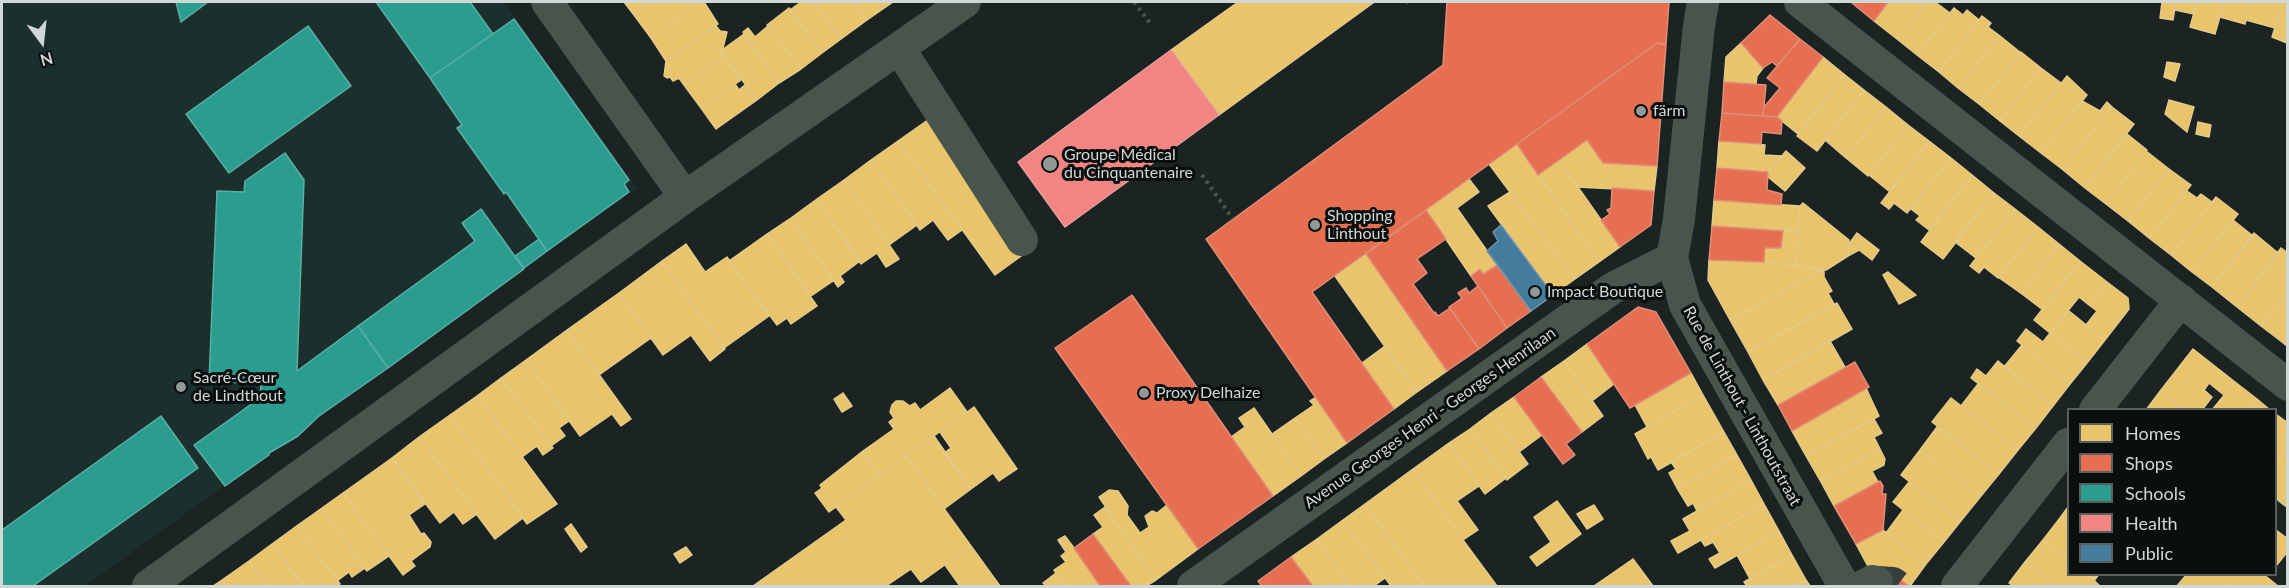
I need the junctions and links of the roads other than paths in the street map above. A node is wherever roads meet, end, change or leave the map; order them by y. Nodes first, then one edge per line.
1 (547, 2) edge
2 (965, 2) edge
3 (1703, 2) edge
4 (1800, 2) edge
5 (899, 48) junction
6 (686, 197) junction
7 (1022, 240) dead end
8 (1672, 258) junction
9 (2181, 300) junction
10 (2288, 385) edge
11 (2097, 408) edge
12 (2067, 445) edge
13 (148, 586) edge
14 (1192, 586) edge
15 (1844, 586) edge
16 (1957, 586) edge

1 - 6 street
2 - 5 street
3 - 8 street, Rue de Linthout - Linthoutstraat
4 - 9 street
5 - 6 street
5 - 7 street
6 - 13 street
8 - 14 street, Avenue Georges Henri - Georges Henrilaan
8 - 15 street, Rue de Linthout - Linthoutstraat
9 - 10 street
9 - 11 street
12 - 16 street

